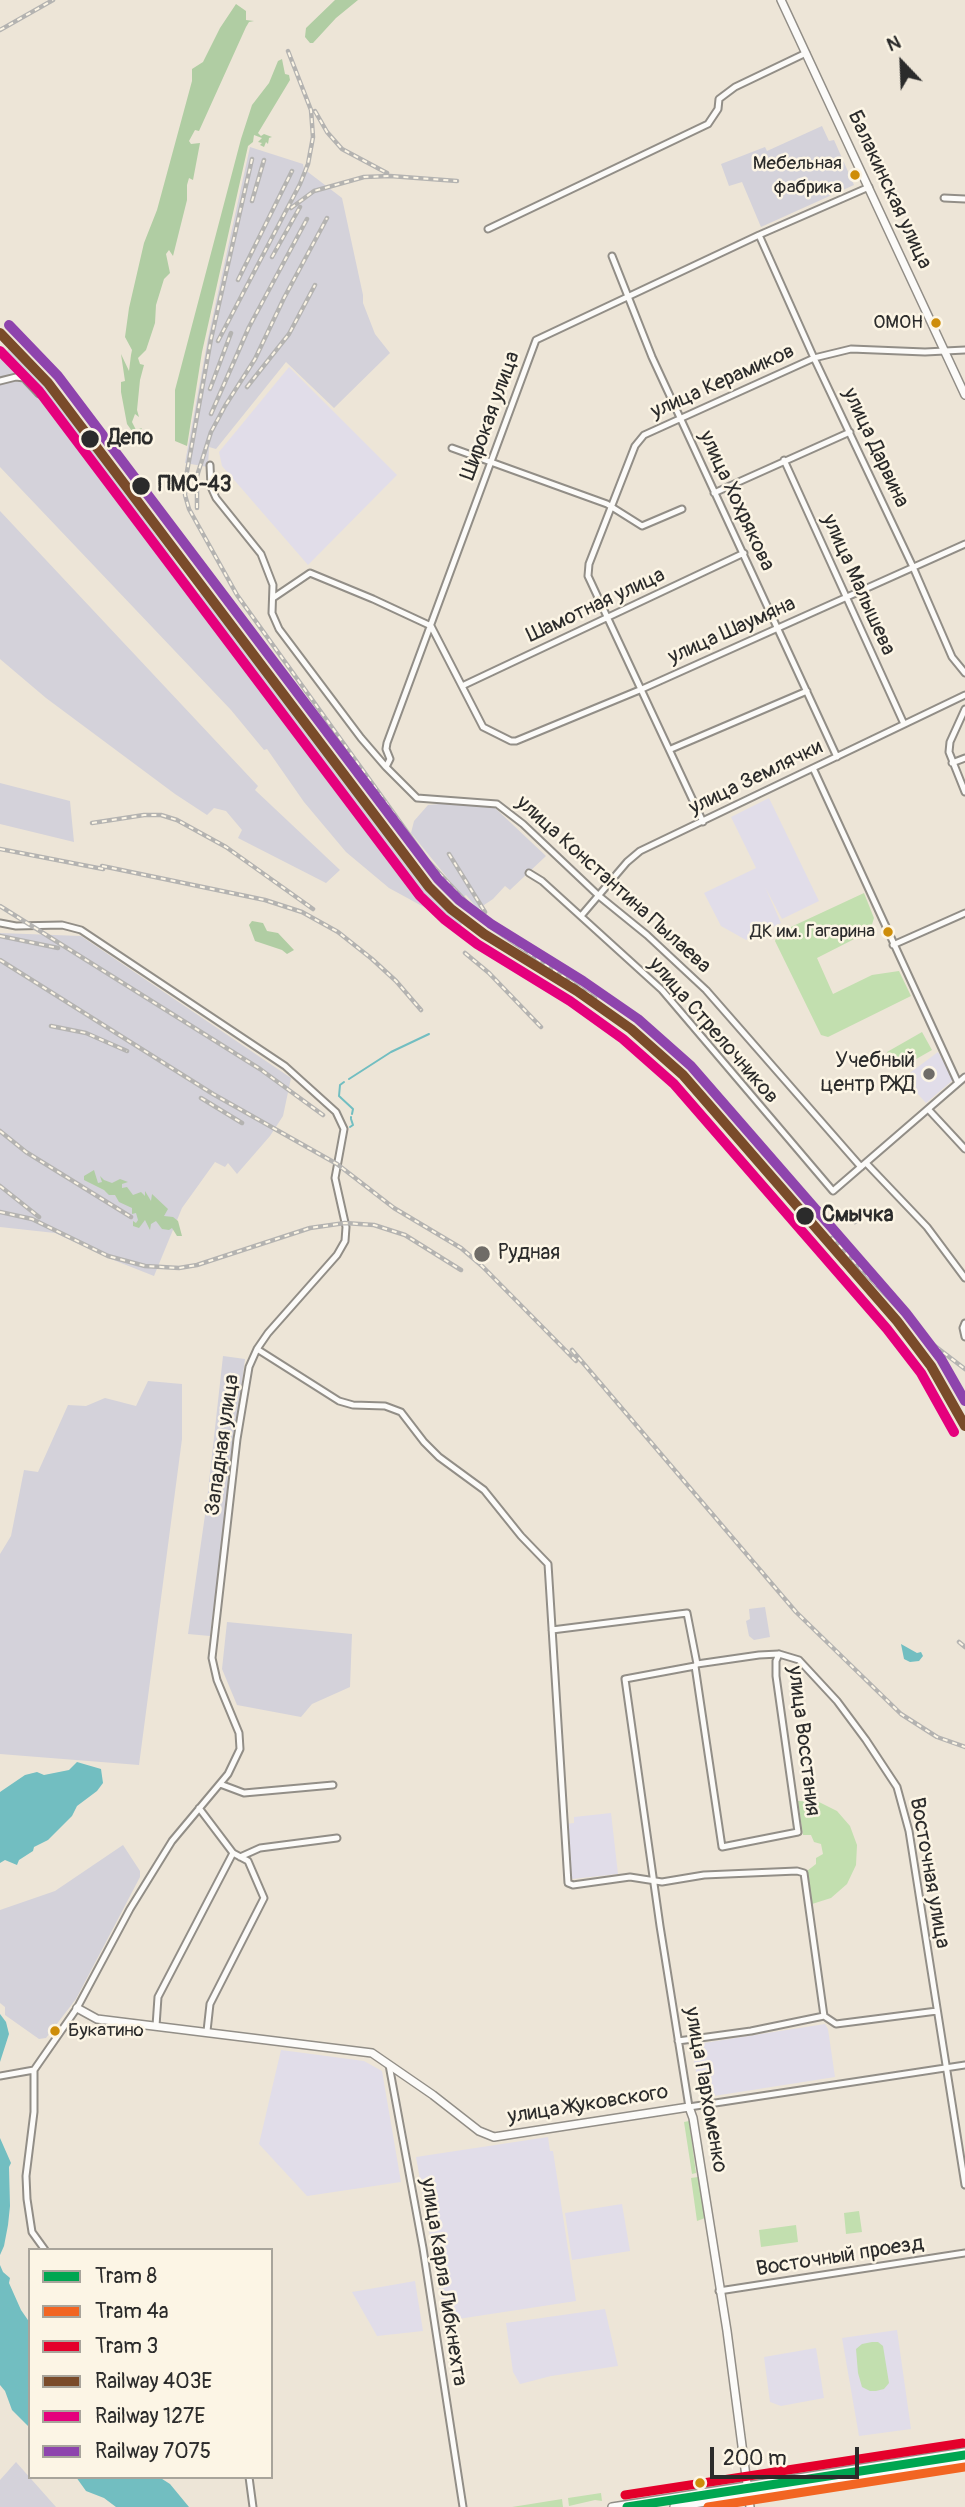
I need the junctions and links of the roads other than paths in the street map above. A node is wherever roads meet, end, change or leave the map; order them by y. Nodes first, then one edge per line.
1 (781, 0) edge
2 (806, 53) junction
3 (869, 187) junction
4 (944, 198) dead end
5 (965, 199) edge
6 (488, 229) dead end
7 (759, 235) junction
8 (612, 256) dead end
9 (628, 298) junction
10 (965, 350) edge
11 (944, 352) junction
12 (814, 358) junction
13 (0, 381) edge
14 (39, 394) dead end
15 (965, 395) edge
16 (680, 418) junction
17 (850, 432) junction
18 (452, 448) dead end
19 (784, 460) junction
20 (491, 462) junction
21 (210, 465) dead end
22 (714, 493) junction
23 (613, 507) junction
24 (682, 509) dead end
25 (965, 544) edge
26 (744, 553) junction
27 (913, 567) junction
28 (846, 596) junction
29 (273, 598) junction
30 (608, 617) junction
31 (431, 626) junction
32 (778, 627) junction
33 (965, 673) edge
34 (462, 686) junction
35 (642, 689) junction
36 (807, 691) junction
37 (965, 695) edge
38 (965, 709) edge
39 (904, 724) junction
40 (671, 749) junction
41 (837, 757) junction
42 (965, 758) edge
43 (952, 763) junction
44 (386, 767) junction
45 (813, 768) junction
46 (965, 792) edge
47 (703, 822) junction
48 (529, 873) dead end
49 (598, 896) junction
50 (965, 913) edge
51 (581, 916) junction
52 (0, 923) edge
53 (893, 945) junction
54 (965, 1077) edge
55 (958, 1083) junction
56 (928, 1109) junction
57 (965, 1149) edge
58 (863, 1165) junction
59 (965, 1278) edge
60 (965, 1323) edge
61 (965, 1337) edge
62 (257, 1349) junction
63 (552, 1630) junction
64 (779, 1654) junction
65 (696, 1665) junction
66 (220, 1784) junction
67 (333, 1785) dead end
68 (199, 1808) junction
69 (338, 1838) dead end
70 (233, 1853) junction
71 (240, 1857) junction
72 (653, 1881) junction
73 (77, 2008) junction
74 (937, 2011) junction
75 (824, 2016) junction
76 (156, 2026) junction
77 (207, 2031) junction
78 (678, 2041) junction
79 (389, 2063) junction
80 (965, 2065) edge
81 (947, 2069) junction
82 (34, 2070) junction
83 (0, 2076) edge
84 (689, 2107) junction
85 (965, 2185) edge
86 (44, 2248) edge
87 (965, 2253) edge
88 (719, 2291) junction
89 (965, 2452) edge
90 (965, 2462) edge
91 (249, 2479) edge
92 (748, 2486) junction
93 (748, 2495) junction
94 (253, 2507) edge
95 (463, 2507) edge
96 (612, 2507) edge
97 (674, 2507) edge
98 (750, 2507) edge

1 - 2 main road, Балакинская улица
2 - 3 main road, Балакинская улица
2 - 6 street
3 - 7 street, Широкая улица
3 - 11 main road, Балакинская улица
4 - 5 street
7 - 9 street, Широкая улица
7 - 12 street, улица Дарвина
8 - 9 street, улица Хохрякова
9 - 16 street, улица Хохрякова
9 - 20 street, Широкая улица
10 - 11 street, улица Керамиков
11 - 12 street, улица Керамиков
11 - 15 main road, Балакинская улица
12 - 16 street, улица Керамиков
12 - 17 street, улица Дарвина
13 - 14 street
16 - 22 street, улица Хохрякова
16 - 23 street, улица Керамиков
17 - 19 street
17 - 27 street, улица Дарвина
18 - 20 street
19 - 22 street
19 - 28 street, улица Малышева
20 - 23 street
20 - 31 street, Широкая улица
21 - 29 street, улица Константина Пылаева
22 - 26 street, улица Хохрякова
23 - 24 street
23 - 30 street, улица Керамиков
25 - 27 street, улица Шаумяна
26 - 30 street, Шамотная улица
26 - 32 street, улица Хохрякова
27 - 28 street, улица Шаумяна
27 - 33 street, улица Дарвина
28 - 32 street, улица Шаумяна
28 - 39 street, улица Малышева
29 - 31 street
29 - 44 street, улица Константина Пылаева
30 - 34 street, Шамотная улица
30 - 35 street, улица Керамиков
31 - 34 street
31 - 44 street, Широкая улица
32 - 35 street, улица Шаумяна
32 - 36 street, улица Хохрякова
34 - 35 street, улица Шаумяна
35 - 40 street, улица Керамиков
36 - 40 street
36 - 41 street, улица Хохрякова
37 - 39 street, улица Землячки
38 - 43 street
39 - 41 street, улица Землячки
40 - 47 street, улица Керамиков
41 - 45 street, улица Землячки
42 - 43 street
43 - 46 street
44 - 49 street, улица Константина Пылаева
45 - 47 street, улица Землячки
45 - 53 street
47 - 49 street, улица Землячки
48 - 51 street, улица Стрелочников
49 - 51 street, улица Землячки
49 - 58 street, улица Константина Пылаева
50 - 53 street
51 - 58 street, улица Стрелочников
52 - 62 street, Западная улица
53 - 55 street
54 - 55 street
55 - 56 street
56 - 57 street
56 - 58 street
58 - 59 street, улица Константина Пылаева
60 - 61 street
62 - 63 street
62 - 66 street, Западная улица
63 - 65 street
63 - 72 street
64 - 65 street
64 - 65 street, улица Восстания
64 - 74 street, Восточная улица
65 - 72 street, улица Пархоменко
66 - 67 street
66 - 68 street, Западная улица
68 - 70 street
68 - 73 street, Западная улица
69 - 71 street
70 - 71 street
70 - 76 street
71 - 77 street
72 - 75 street
72 - 78 street, улица Пархоменко
73 - 76 main road, улица Жуковского
73 - 82 street, Западная улица
74 - 75 street
74 - 81 street, Восточная улица
75 - 78 street
76 - 77 main road, улица Жуковского
77 - 79 main road, улица Жуковского
78 - 84 street, улица Пархоменко
79 - 84 main road, улица Жуковского
79 - 95 street, улица Карла Либкнехта
80 - 81 street, улица Жуковского
81 - 84 street, улица Жуковского
81 - 85 street, Восточная улица
82 - 83 street
82 - 86 street
84 - 88 main road, улица Пархоменко
87 - 88 street, Восточный проезд
88 - 92 main road, улица Пархоменко
89 - 92 main road
90 - 93 main road
91 - 94 street
92 - 93 main road, улица Пархоменко
92 - 96 main road
93 - 97 main road
93 - 98 main road, улица Пархоменко

